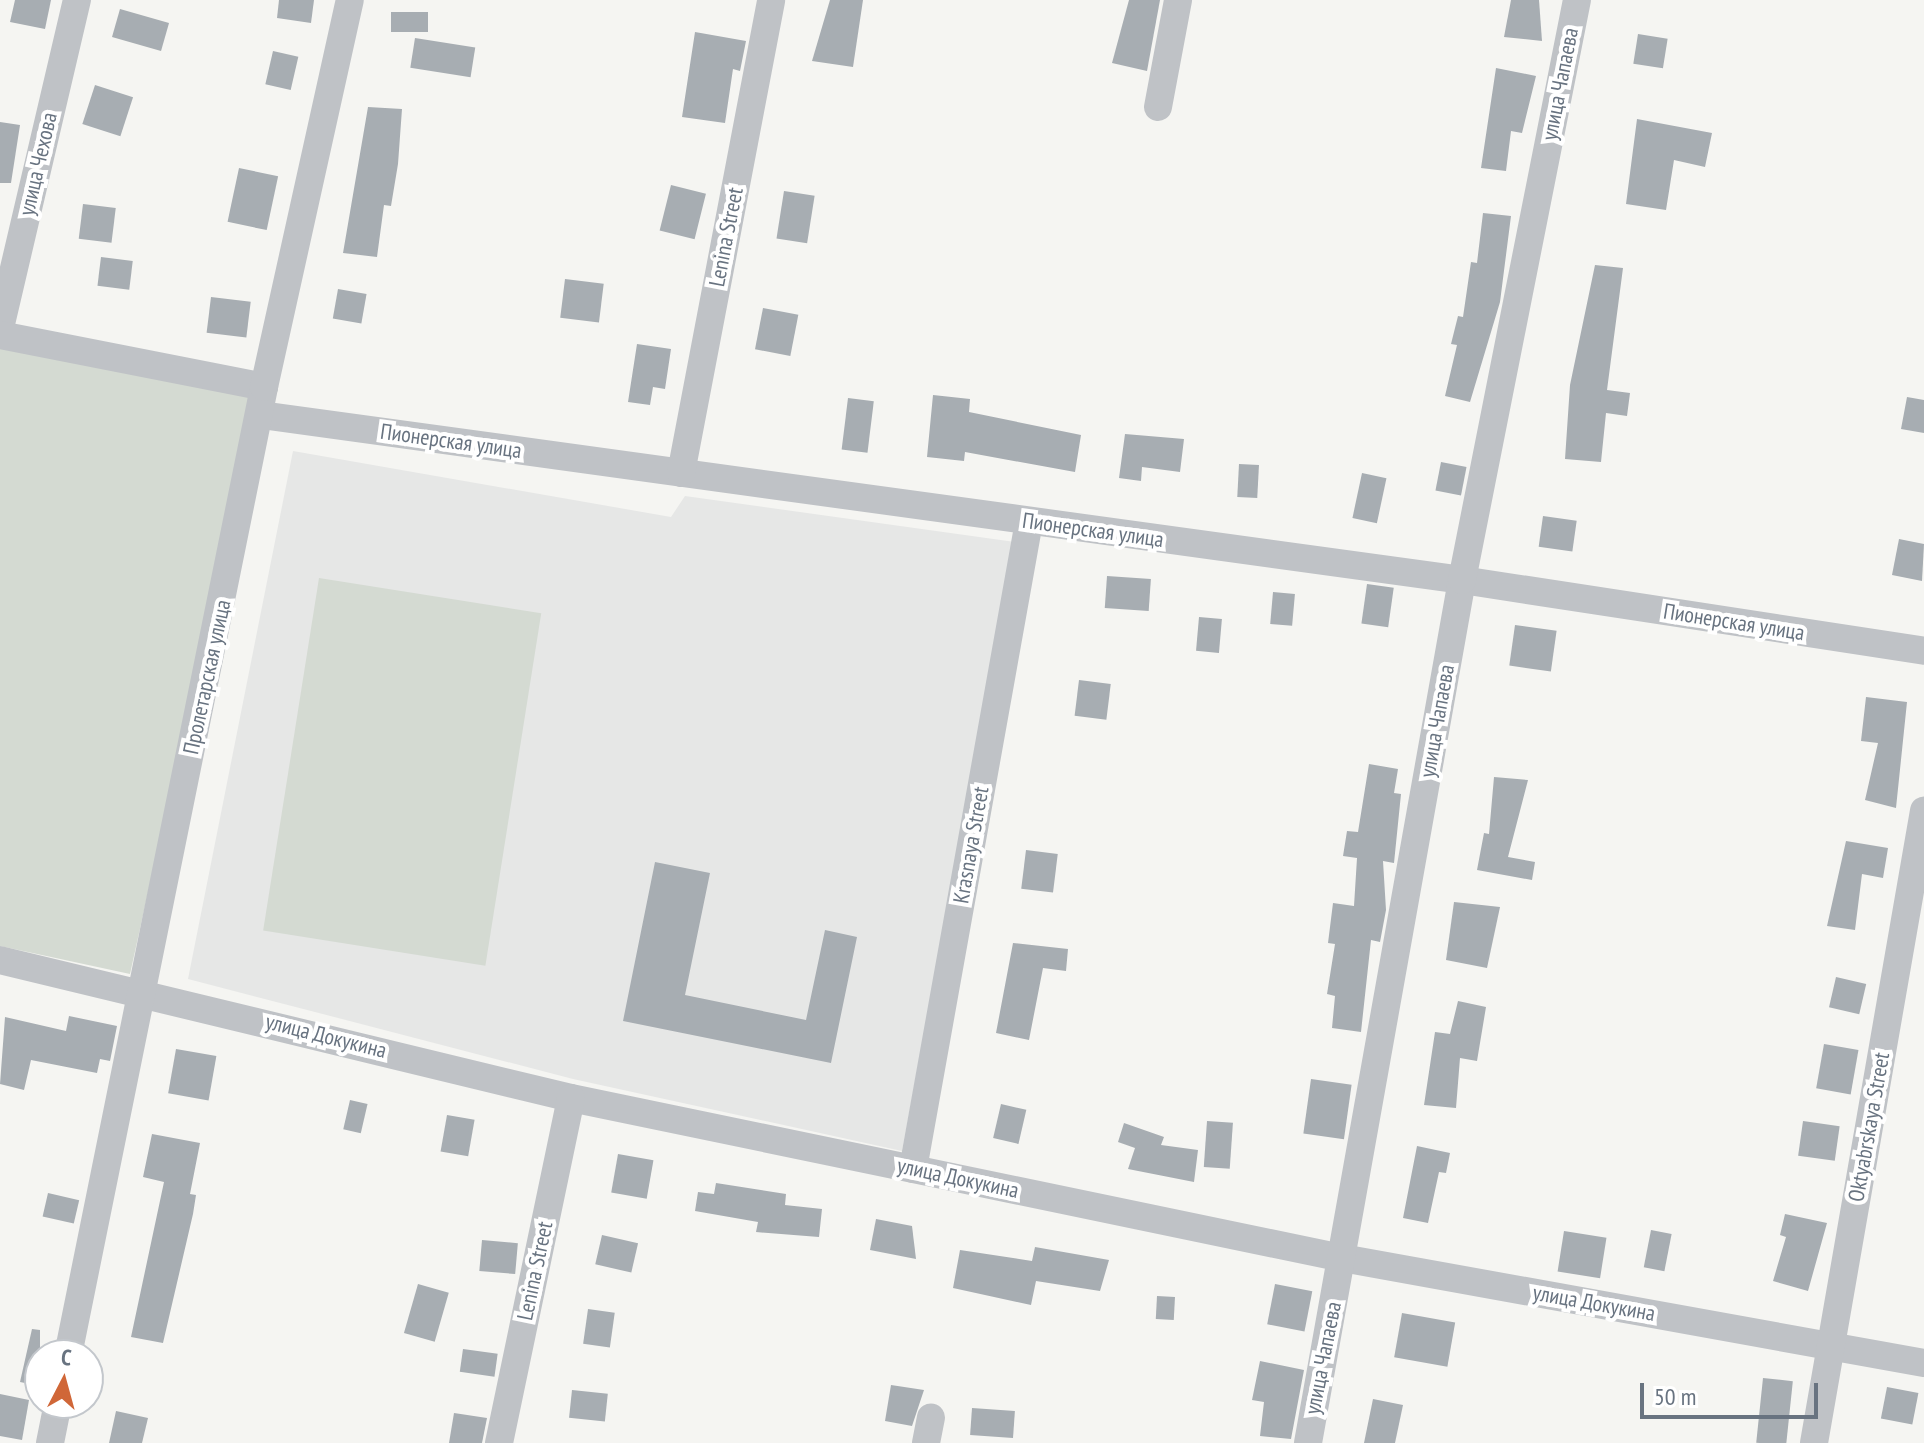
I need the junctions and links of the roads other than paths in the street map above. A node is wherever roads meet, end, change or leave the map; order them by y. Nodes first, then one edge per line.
1 (77, 0) edge
2 (350, 0) edge
3 (771, 0) edge
4 (1178, 0) edge
5 (1577, 0) edge
6 (1158, 107) dead end
7 (0, 328) edge
8 (0, 335) edge
9 (262, 401) junction
10 (681, 473) junction
11 (1029, 522) junction
12 (1462, 580) junction
13 (1924, 651) edge
14 (1924, 811) edge
15 (0, 960) edge
16 (142, 990) junction
17 (571, 1098) junction
18 (913, 1169) junction
19 (1342, 1258) junction
20 (71, 1339) edge
21 (1831, 1346) junction
22 (1924, 1363) edge
23 (55, 1419) edge
24 (50, 1443) edge
25 (499, 1443) edge
26 (1308, 1443) edge
27 (1814, 1443) edge

1 - 7 street, улица Чехова
2 - 9 street, Пролетарская улица
3 - 10 street, Lenina Street
4 - 6 street
5 - 12 street, улица Чапаева
8 - 9 street, Пионерская улица
9 - 10 street, Пионерская улица
9 - 16 street, Пролетарская улица
10 - 11 street, Пионерская улица
11 - 12 street, Пионерская улица
11 - 18 street, Krasnaya Street
12 - 13 street, Пионерская улица
12 - 19 street, улица Чапаева
14 - 21 street, Oktyabrskaya Street
15 - 16 street, улица Докукина
16 - 17 street, улица Докукина
16 - 20 street, Пролетарская улица
17 - 18 street, улица Докукина
17 - 25 street, Lenina Street
18 - 19 street, улица Докукина
19 - 21 street, улица Докукина
19 - 26 street, улица Чапаева
21 - 22 street, улица Докукина
21 - 27 street, Oktyabrskaya Street
23 - 24 street

